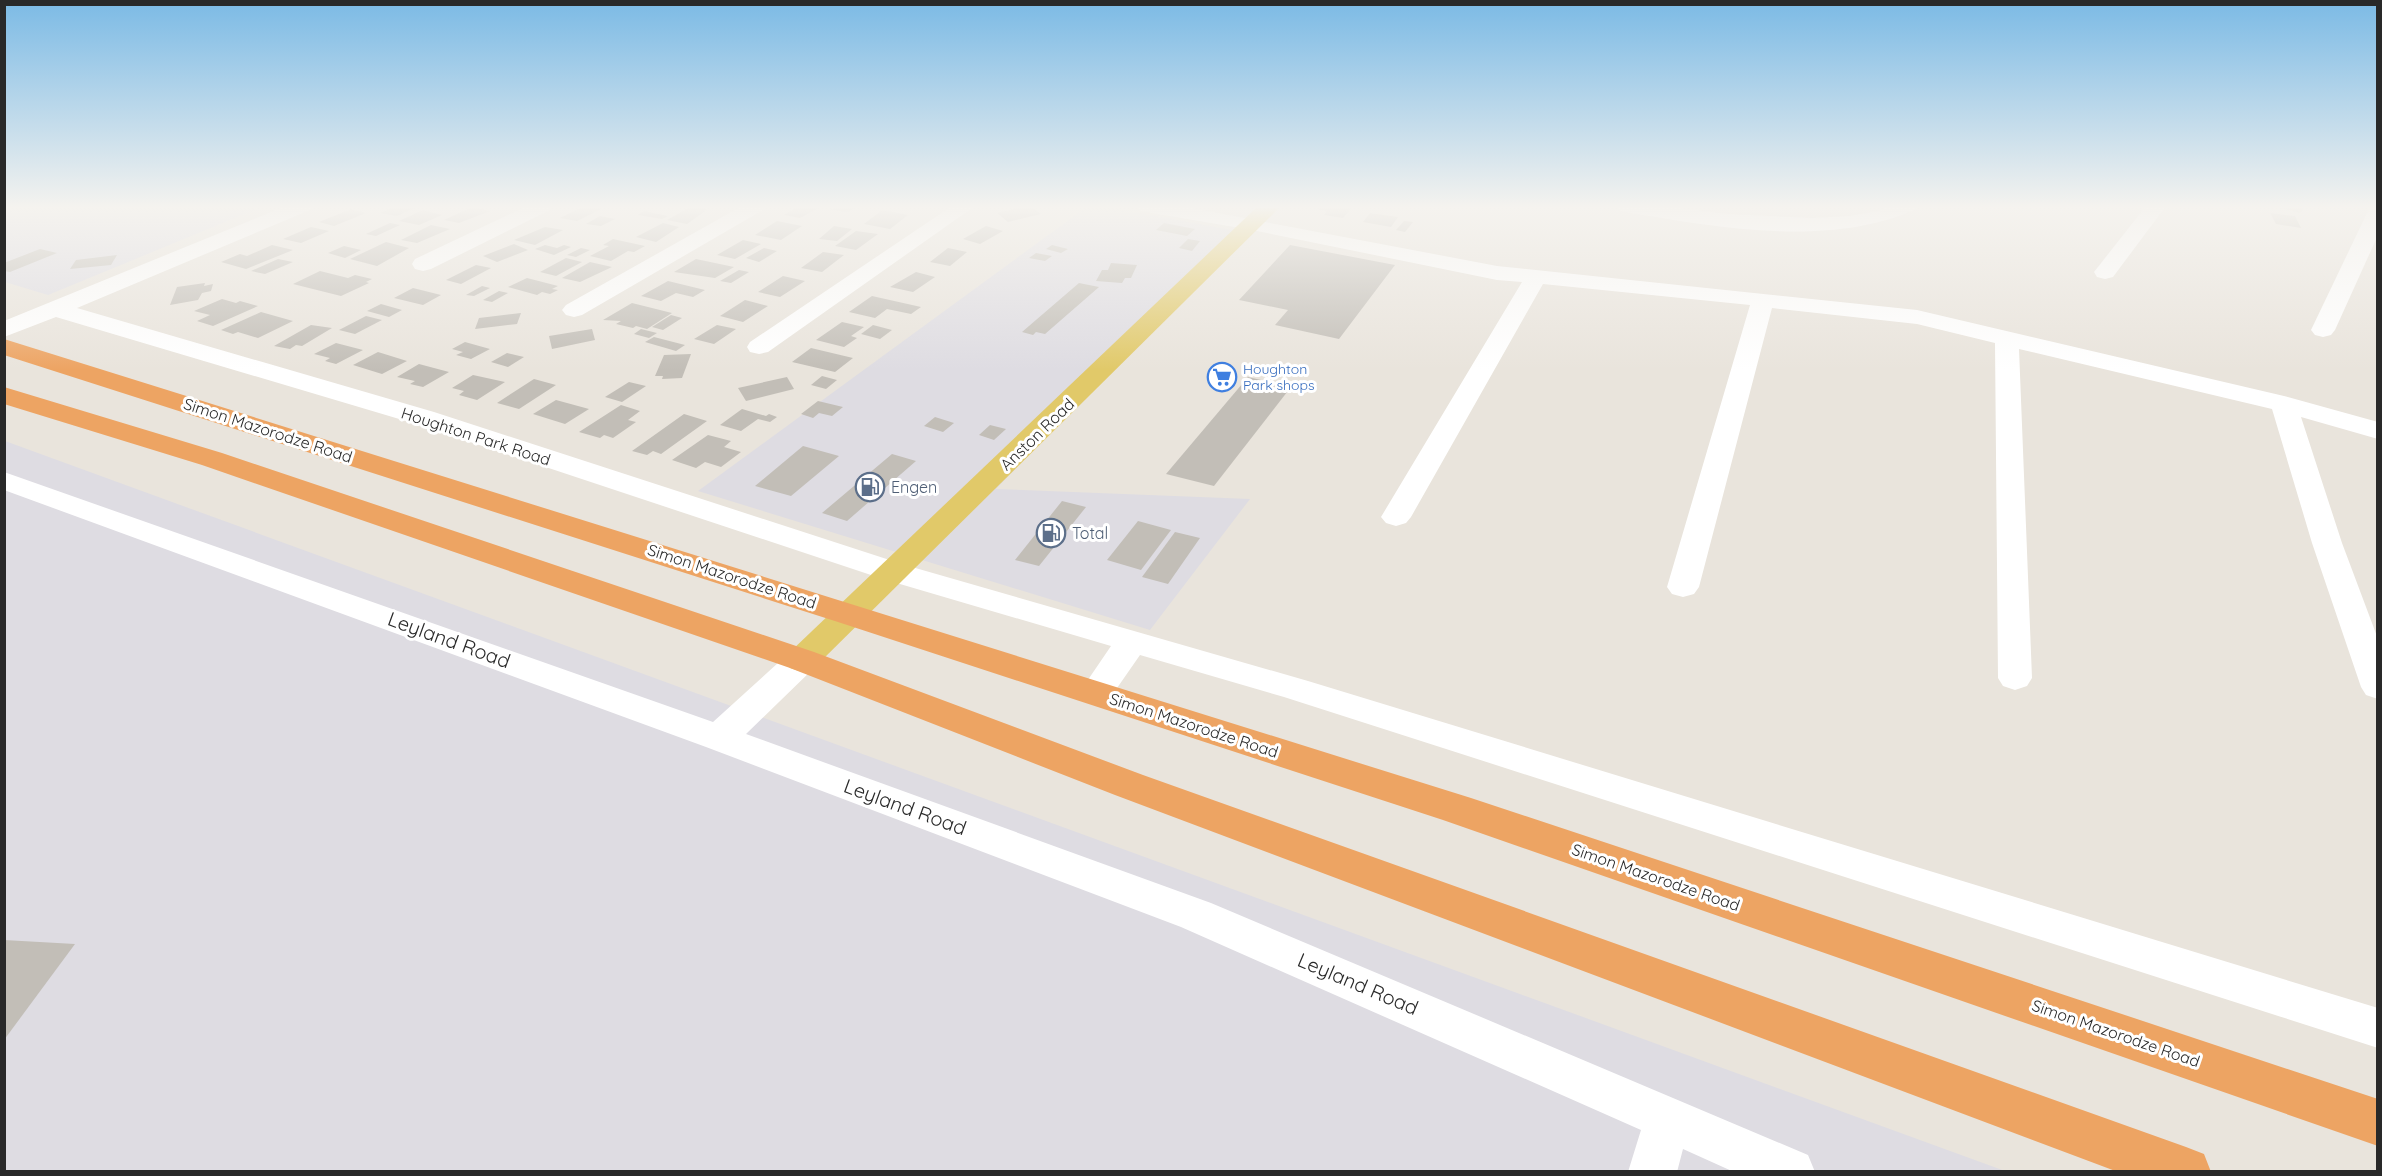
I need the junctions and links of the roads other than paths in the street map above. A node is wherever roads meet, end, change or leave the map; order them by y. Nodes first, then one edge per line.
1 (171, 261) edge
2 (429, 261) edge
3 (660, 261) edge
4 (884, 261) edge
5 (1214, 261) edge
6 (1448, 261) edge
7 (2114, 261) edge
8 (2355, 261) edge
9 (423, 264) dead end
10 (2105, 272) dead end
11 (1536, 278) junction
12 (1763, 300) junction
13 (55, 309) junction
14 (574, 310) dead end
15 (4, 330) edge
16 (2323, 330) dead end
17 (2007, 338) junction
18 (4, 347) edge
19 (759, 347) dead end
20 (4, 395) edge
21 (2284, 404) junction
22 (2378, 431) edge
23 (4, 480) edge
24 (1396, 517) dead end
25 (894, 572) junction
26 (1683, 587) dead end
27 (850, 614) junction
28 (1132, 641) junction
29 (802, 660) junction
30 (2015, 678) dead end
31 (2378, 687) edge
32 (1096, 693) junction
33 (719, 738) junction
34 (2378, 1028) edge
35 (1669, 1118) junction
36 (2378, 1123) edge
37 (1652, 1172) edge
38 (1791, 1172) edge
39 (2186, 1172) edge

1 - 13 street
2 - 9 street
3 - 14 street
4 - 19 street
5 - 25 main road, Anston Road
6 - 11 street
7 - 10 street
8 - 16 street
11 - 12 street
11 - 24 street
12 - 17 street
12 - 26 street
13 - 15 street
13 - 25 street, Houghton Park Road
17 - 21 street
17 - 30 street
18 - 27 highway, Simon Mazorodze Road
20 - 29 highway
21 - 22 street
21 - 31 street
23 - 33 street, Leyland Road
25 - 27 main road, Anston Road
25 - 28 street, Houghton Park Road
27 - 29 main road, Anston Road
27 - 32 highway, Simon Mazorodze Road
28 - 32 street
28 - 34 street, Houghton Park Road
29 - 33 street
29 - 39 highway
32 - 36 highway, Simon Mazorodze Road
33 - 35 street, Leyland Road
35 - 37 street
35 - 38 street, Leyland Road

